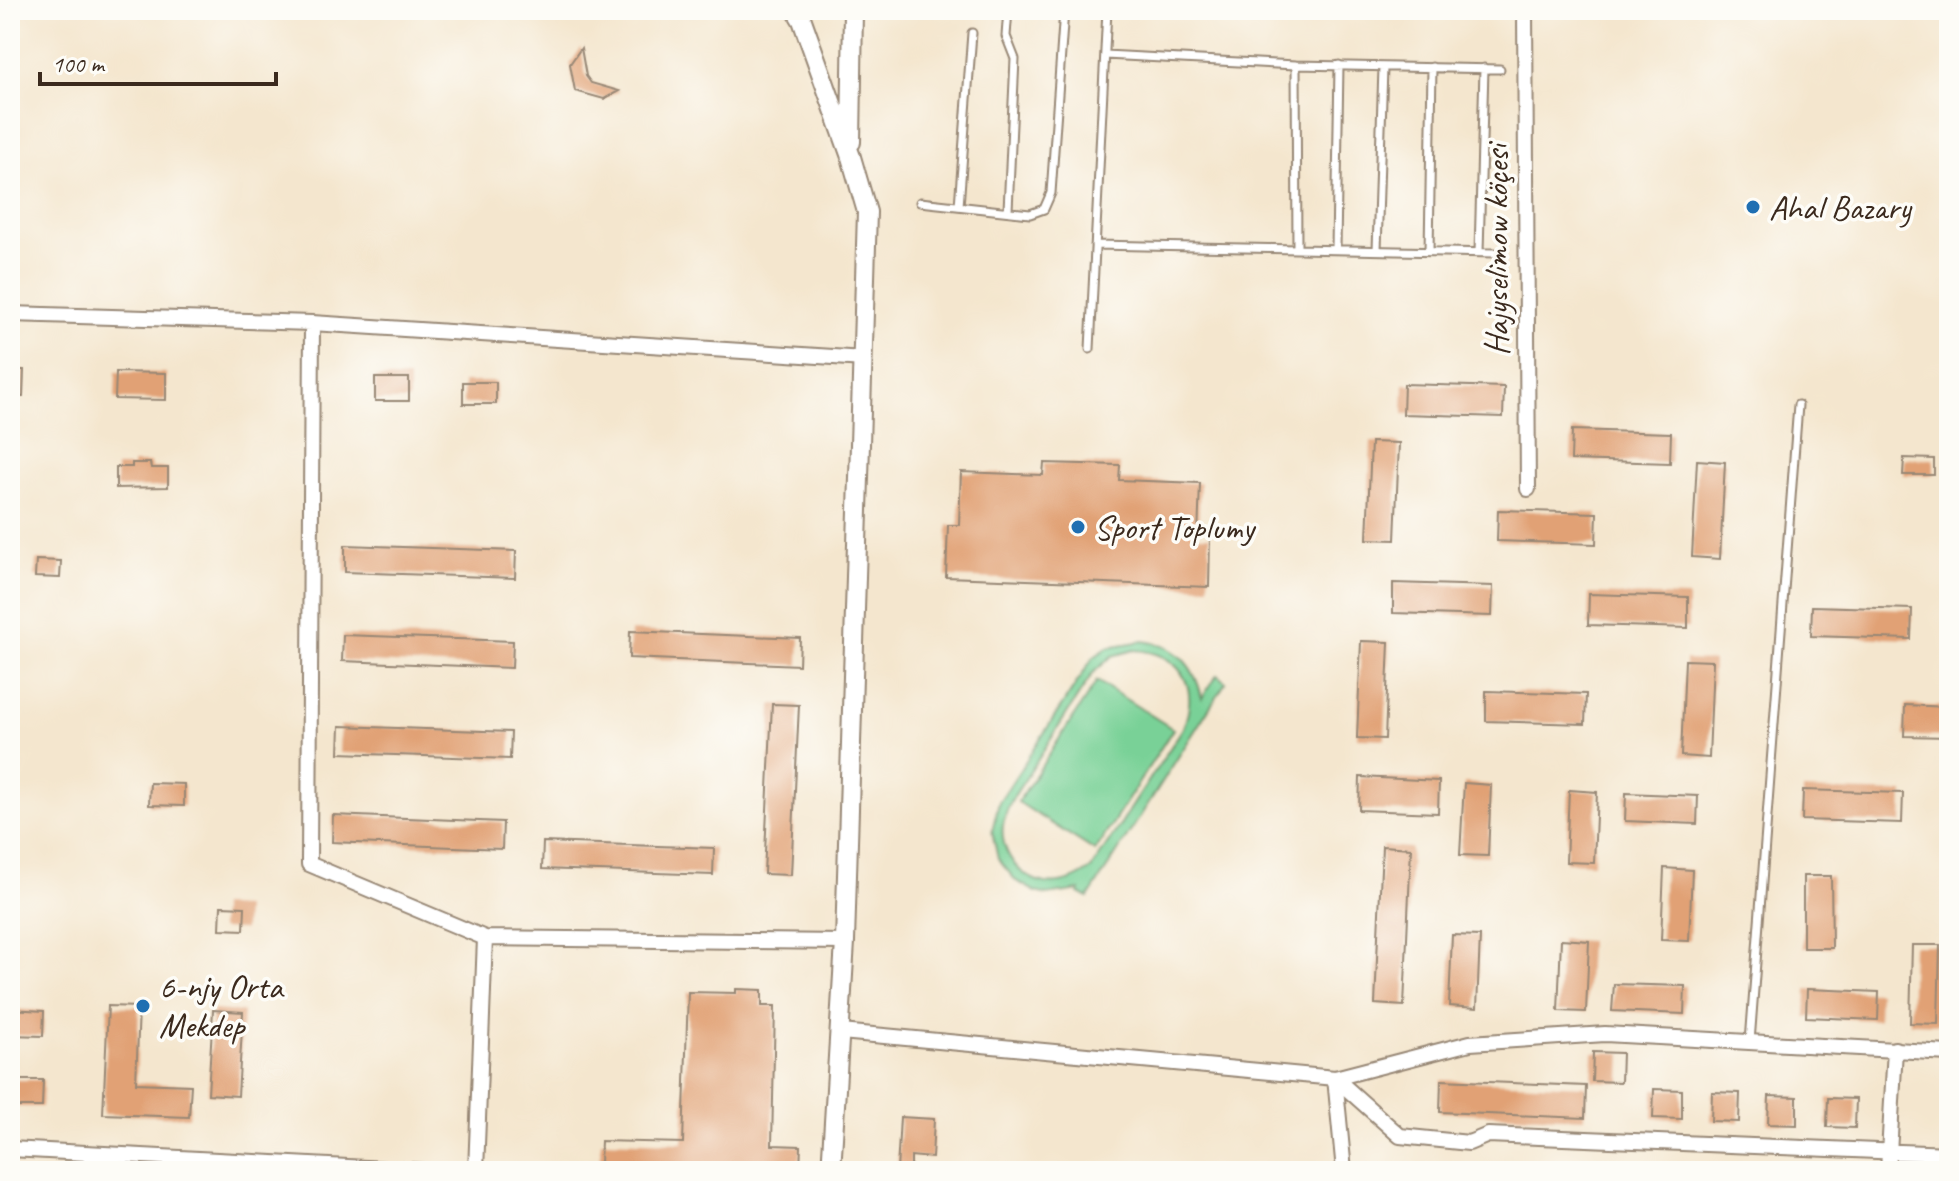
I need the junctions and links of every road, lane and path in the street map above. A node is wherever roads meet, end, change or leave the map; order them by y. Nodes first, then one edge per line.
1 (796, 10) edge
2 (853, 10) edge
3 (1008, 10) edge
4 (1064, 10) edge
5 (1107, 10) edge
6 (1525, 10) edge
7 (972, 33) dead end
8 (1105, 55) junction
9 (1296, 65) junction
10 (1339, 65) junction
11 (1432, 67) junction
12 (1383, 68) junction
13 (1484, 68) junction
14 (1500, 69) dead end
15 (851, 157) junction
16 (920, 202) dead end
17 (959, 206) junction
18 (1008, 210) junction
19 (1095, 245) junction
20 (1297, 248) junction
21 (1336, 249) junction
22 (1377, 250) junction
23 (1429, 251) junction
24 (1479, 252) junction
25 (1495, 253) dead end
26 (10, 314) edge
27 (312, 323) junction
28 (1090, 349) dead end
29 (864, 359) junction
30 (1798, 405) dead end
31 (1528, 489) dead end
32 (485, 938) junction
33 (845, 942) junction
34 (841, 1032) junction
35 (1749, 1044) junction
36 (1895, 1049) junction
37 (1949, 1053) edge
38 (1335, 1078) junction
39 (10, 1149) edge
40 (1889, 1150) junction
41 (1949, 1154) edge
42 (251, 1167) edge
43 (423, 1171) edge
44 (476, 1171) edge
45 (831, 1171) edge
46 (1344, 1171) edge
47 (1888, 1171) edge

1 - 15 street
2 - 15 street
3 - 18 lane
4 - 18 lane
5 - 8 lane
6 - 31 street, Hajyselimow köçesi
7 - 17 lane
8 - 9 lane
8 - 19 lane
9 - 10 lane
9 - 20 lane
10 - 12 lane
10 - 21 lane
11 - 12 lane
11 - 13 lane
11 - 23 lane
12 - 22 lane
13 - 14 lane
13 - 24 lane
15 - 29 street
16 - 17 lane
17 - 18 lane
19 - 20 lane
19 - 28 lane
20 - 21 lane
21 - 22 lane
22 - 23 lane
23 - 24 lane
24 - 25 lane
26 - 27 street
27 - 29 street
27 - 32 street
29 - 33 street
30 - 35 lane
32 - 33 street
32 - 44 street
33 - 34 street
34 - 38 street
34 - 45 street
35 - 36 street
35 - 38 street
36 - 37 street
36 - 40 street
38 - 40 street
38 - 46 street
39 - 42 street
40 - 41 street
40 - 47 street
42 - 43 street

